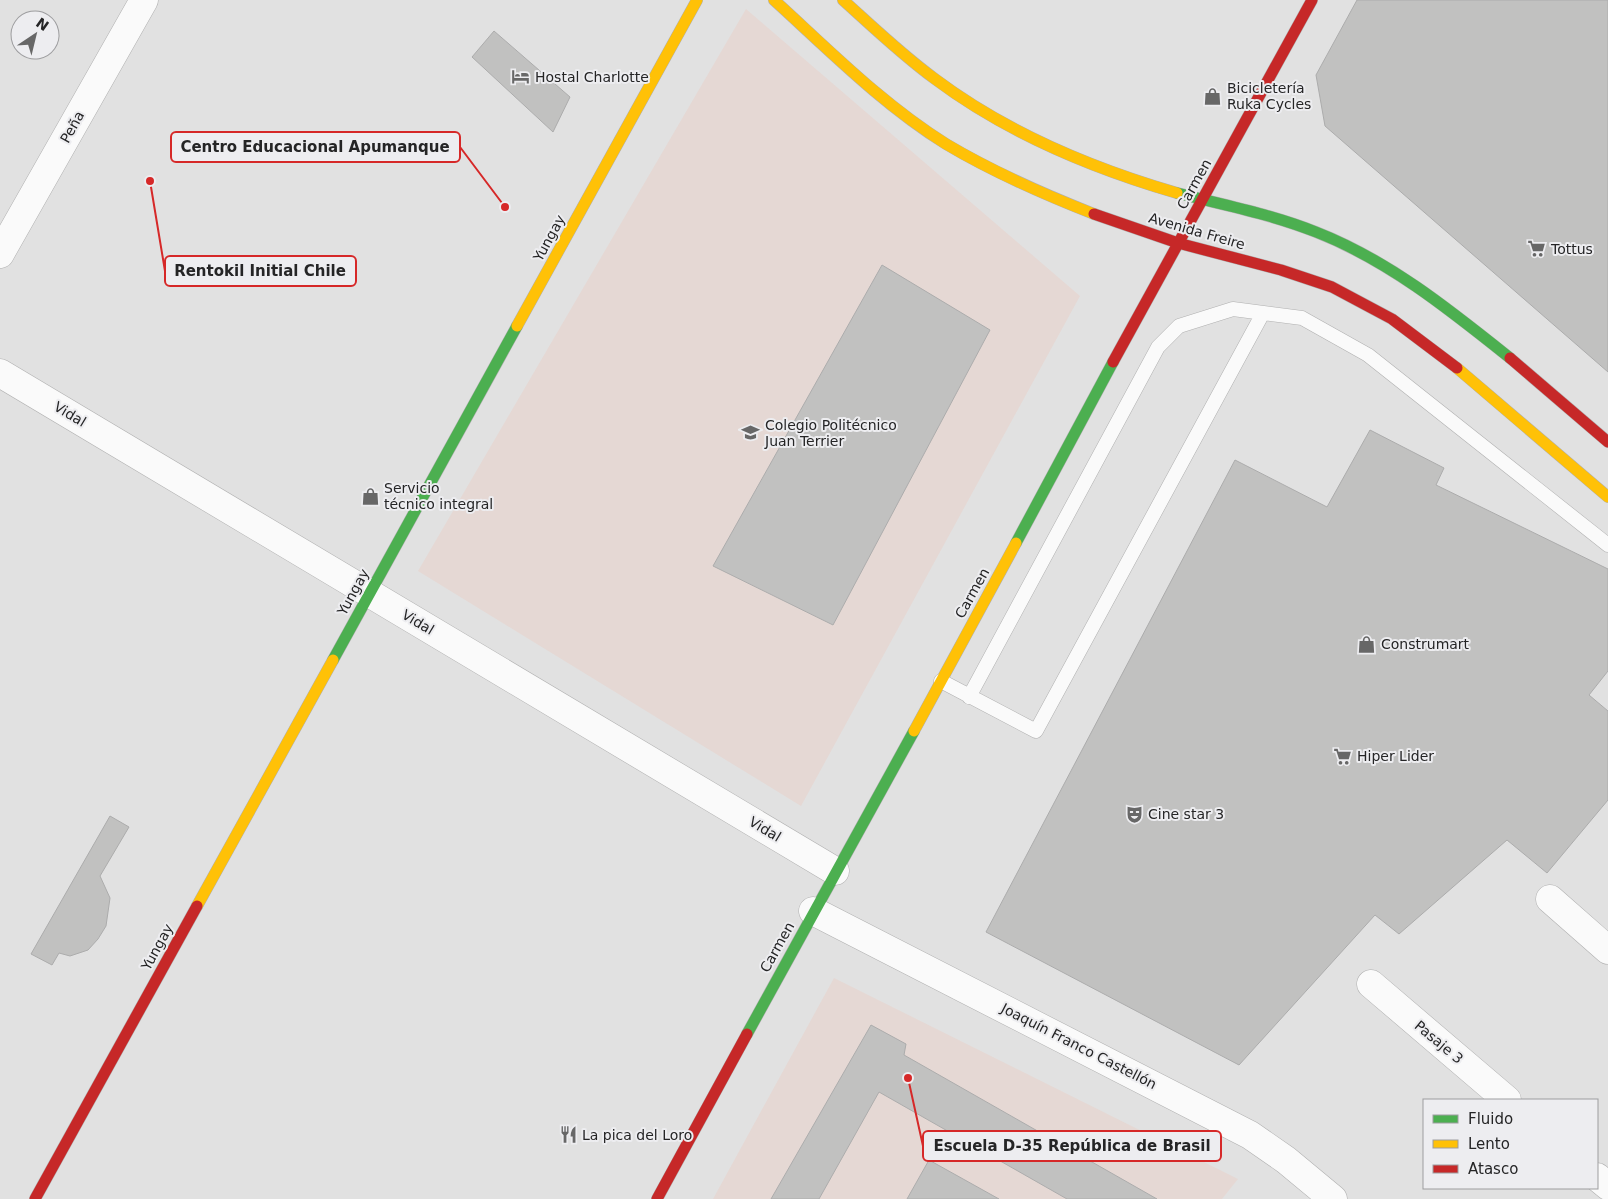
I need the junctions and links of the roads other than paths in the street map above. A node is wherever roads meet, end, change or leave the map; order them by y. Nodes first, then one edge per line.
1 (144, 0) edge
2 (697, 0) edge
3 (774, 0) edge
4 (843, 0) edge
5 (1312, 0) edge
6 (1202, 200) junction
7 (1177, 244) junction
8 (0, 254) edge
9 (1263, 313) junction
10 (0, 373) edge
11 (1608, 442) edge
12 (1608, 497) edge
13 (1608, 545) edge
14 (370, 593) junction
15 (941, 682) junction
16 (970, 697) junction
17 (835, 871) junction
18 (1550, 899) dead end
19 (813, 911) junction
20 (1608, 950) edge
21 (1371, 984) dead end
22 (1506, 1099) edge
23 (1598, 1178) edge
24 (1608, 1186) edge
25 (35, 1199) edge
26 (657, 1199) edge
27 (1333, 1199) edge

1 - 8 street, Peña
2 - 14 street, Yungay
3 - 7 street, Avenida Freire
4 - 6 street
5 - 6 street, Carmen
6 - 7 street, Carmen
6 - 11 street
7 - 12 street, Avenida Freire
7 - 15 street, Carmen
9 - 13 lane
9 - 16 lane
9 - 16 lane
10 - 14 street, Vidal
14 - 17 street, Vidal
14 - 25 street, Yungay
15 - 16 lane
15 - 17 street, Carmen
17 - 19 street, Carmen
18 - 20 street
19 - 26 street, Carmen
19 - 27 street, Joaquín Franco Castellón
21 - 22 street, Pasaje 3
23 - 24 street

